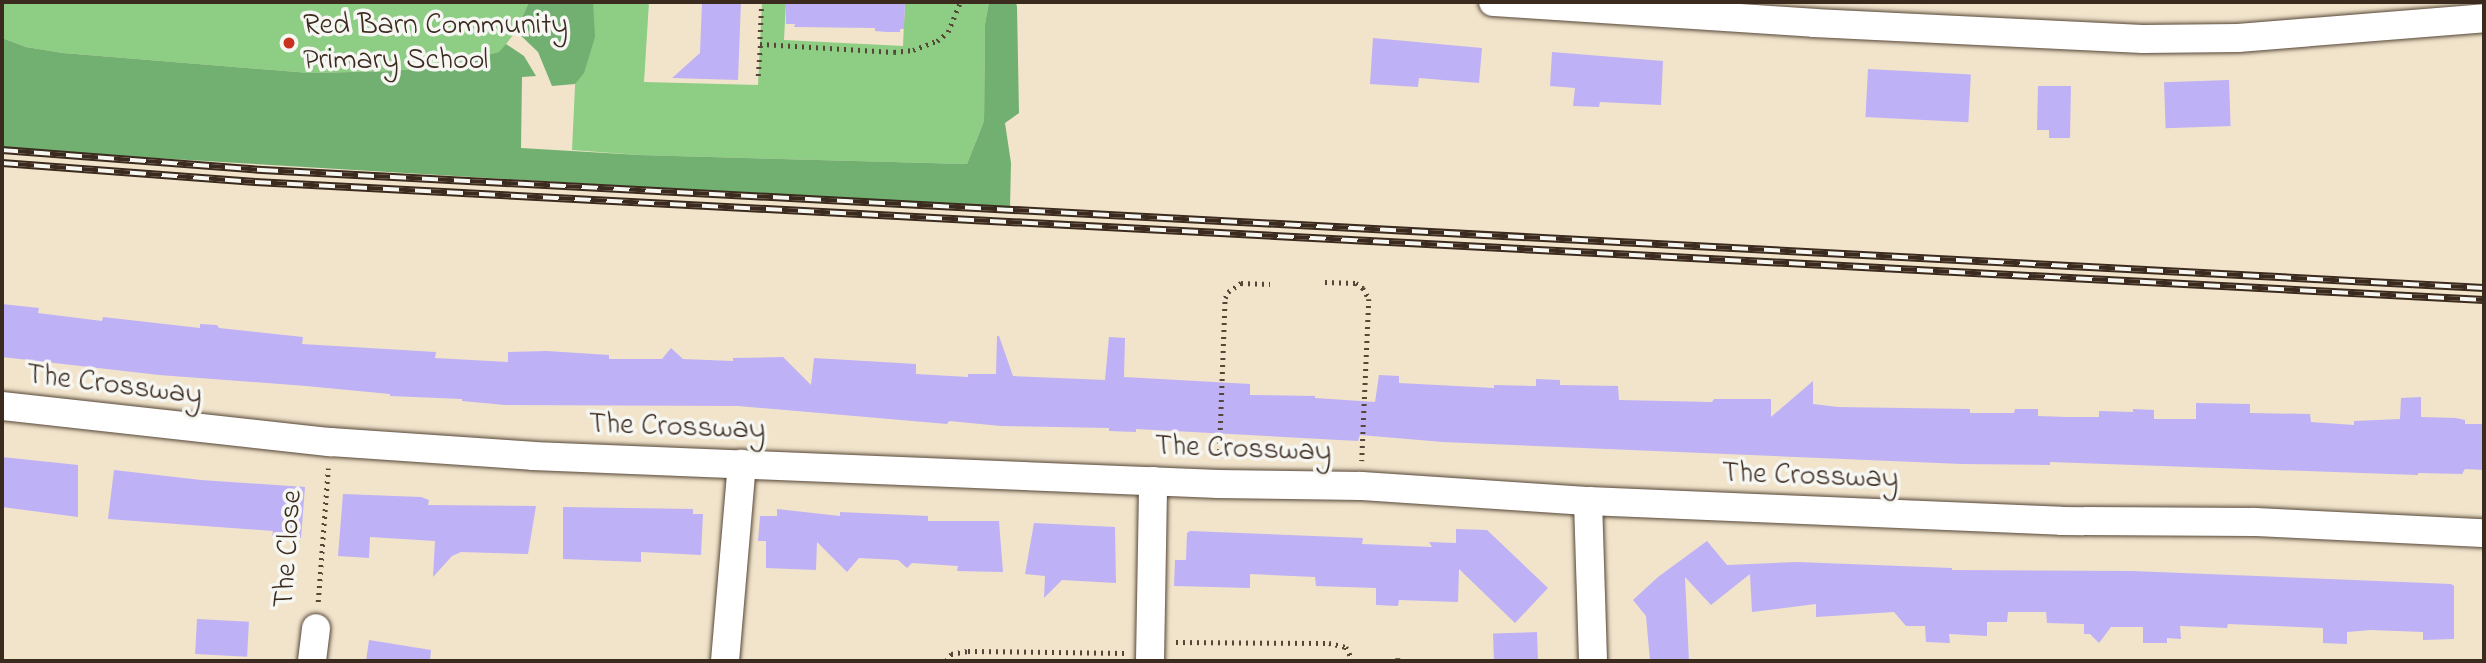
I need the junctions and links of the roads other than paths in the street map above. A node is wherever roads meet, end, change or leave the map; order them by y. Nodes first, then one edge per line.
1 (1493, 2) edge
2 (2484, 18) edge
3 (2, 406) edge
4 (742, 464) junction
5 (1153, 481) junction
6 (1588, 501) junction
7 (2484, 533) edge
8 (316, 628) road end
9 (1150, 652) edge
10 (312, 661) edge
11 (725, 661) edge
12 (1593, 661) edge

1 - 2 street
3 - 4 street, The Crossway
4 - 5 street, The Crossway
4 - 11 street
5 - 6 street, The Crossway
5 - 9 street
6 - 7 street, The Crossway
6 - 12 street
8 - 10 street, The Close

